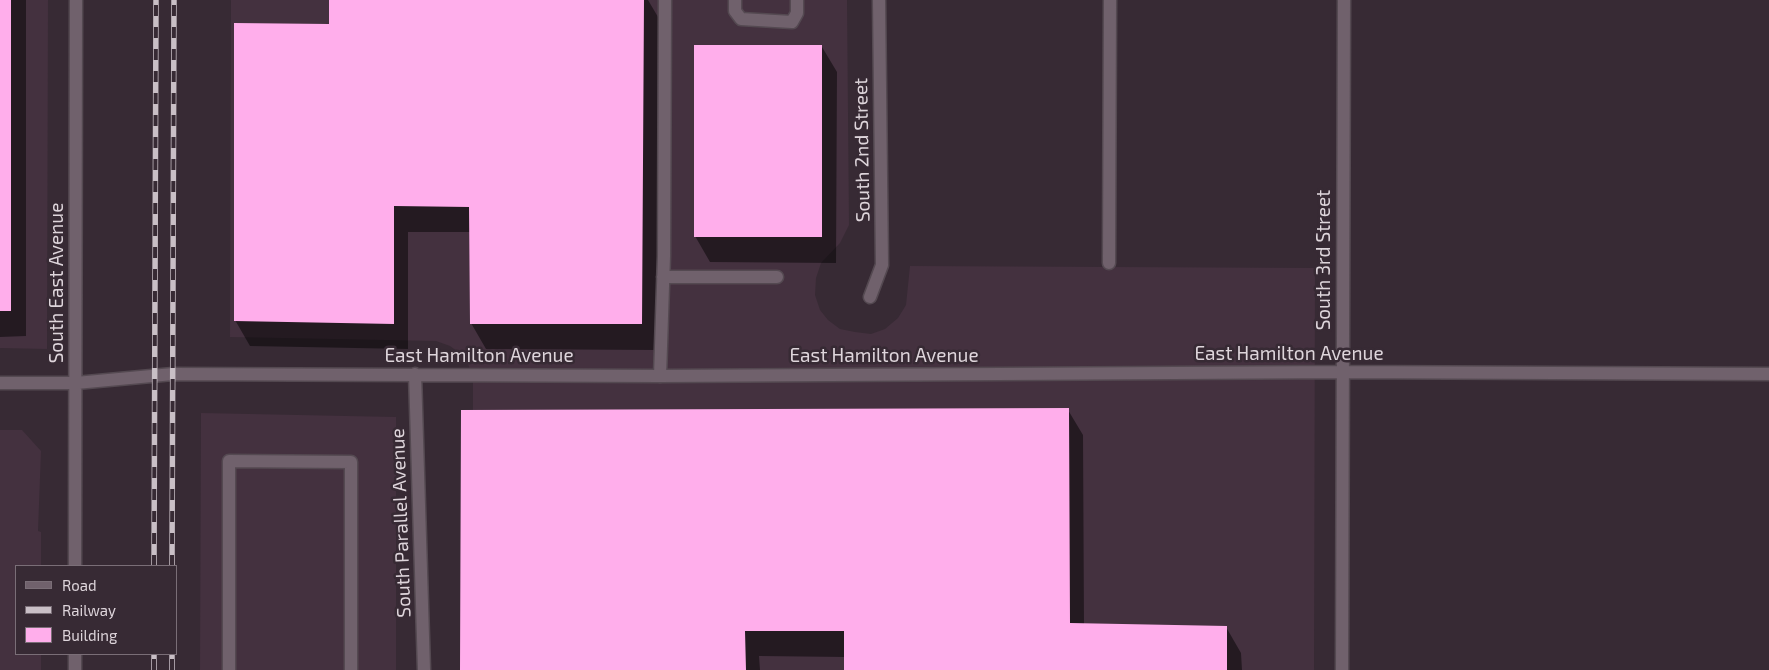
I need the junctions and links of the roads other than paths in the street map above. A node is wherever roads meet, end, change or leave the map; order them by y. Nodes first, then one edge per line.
1 (76, 0) edge
2 (665, 0) edge
3 (735, 0) edge
4 (798, 0) edge
5 (879, 0) edge
6 (1110, 0) edge
7 (1344, 0) edge
8 (1109, 263) dead end
9 (663, 277) junction
10 (777, 277) dead end
11 (870, 297) dead end
12 (1342, 372) junction
13 (415, 374) junction
14 (1769, 374) edge
15 (660, 376) junction
16 (0, 383) edge
17 (76, 383) junction
18 (75, 565) edge
19 (75, 655) edge
20 (75, 670) edge
21 (229, 670) edge
22 (350, 670) edge
23 (424, 670) edge
24 (1342, 670) edge

1 - 17 street, South East Avenue
2 - 9 street
3 - 4 street
5 - 11 street, South 2nd Street
6 - 8 street
7 - 12 street, South 3rd Street
9 - 10 street
9 - 15 street
12 - 14 street, East Hamilton Avenue
12 - 15 street, East Hamilton Avenue
12 - 24 street, South 3rd Street
13 - 15 street, East Hamilton Avenue
13 - 17 street, East Hamilton Avenue
13 - 23 street, South Parallel Avenue
16 - 17 street, East Hamilton Avenue
17 - 18 street, South East Avenue
19 - 20 street
21 - 22 street

